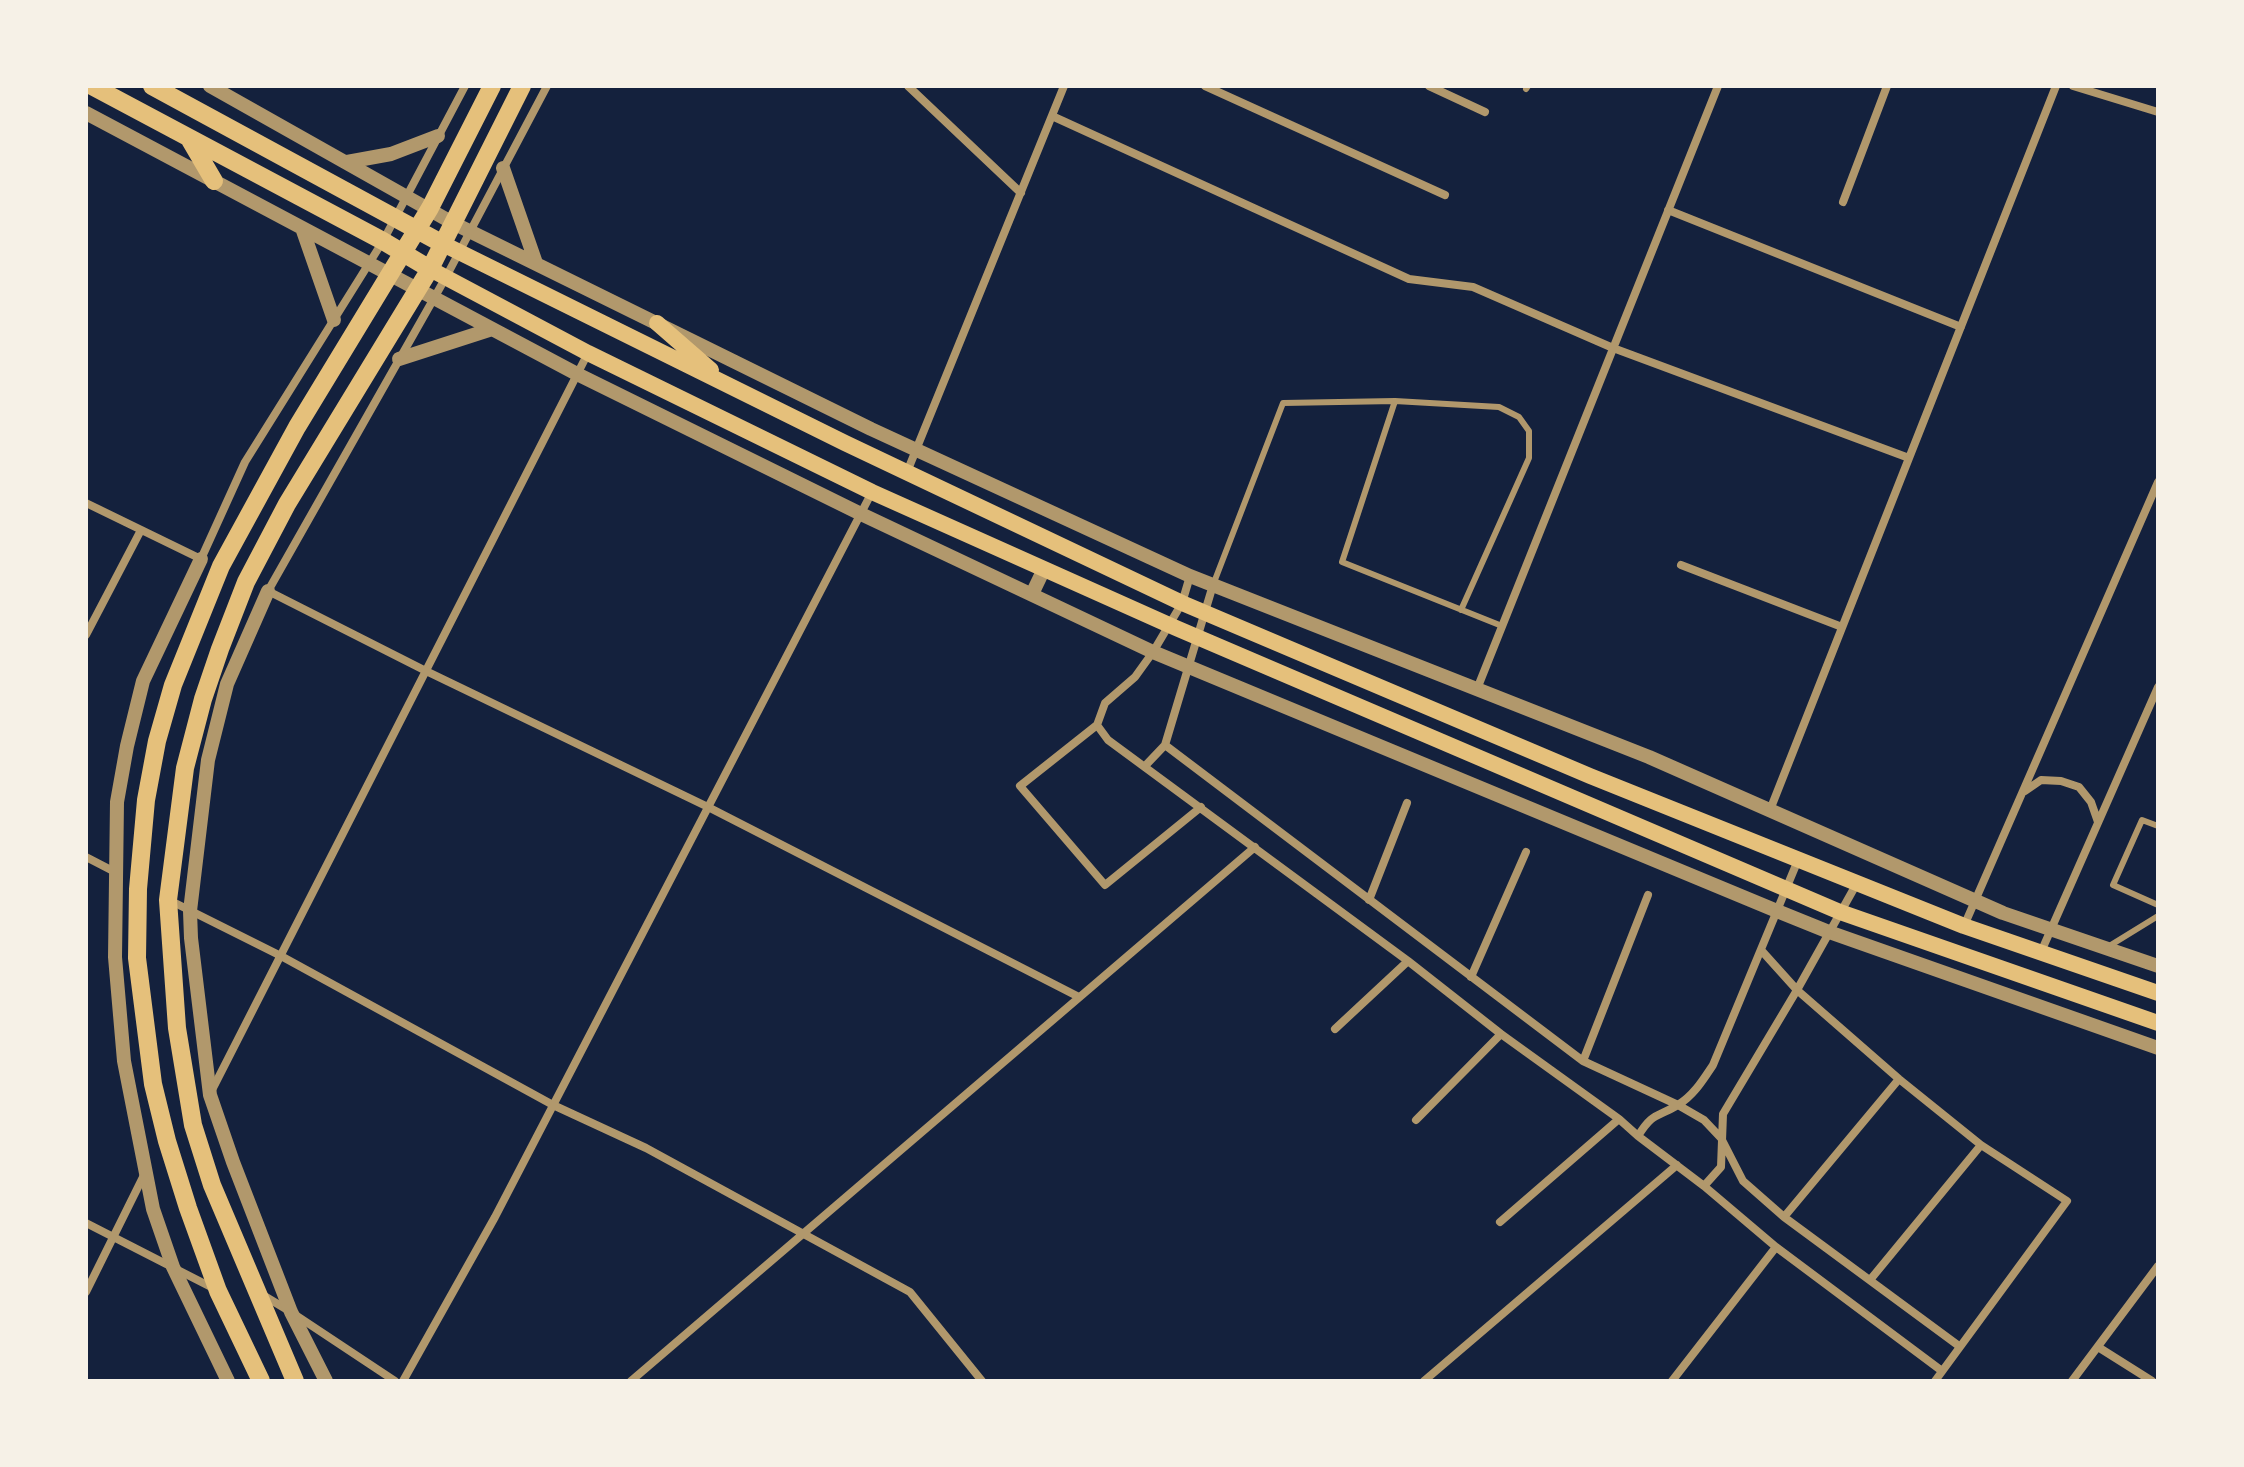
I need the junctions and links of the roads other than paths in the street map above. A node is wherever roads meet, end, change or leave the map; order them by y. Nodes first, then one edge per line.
1 (92, 86) edge
2 (152, 86) edge
3 (210, 86) edge
4 (465, 86) edge
5 (492, 86) edge
6 (522, 86) edge
7 (547, 86) edge
8 (908, 86) edge
9 (1064, 86) edge
10 (1205, 86) edge
11 (1429, 86) edge
12 (1718, 86) edge
13 (1887, 86) edge
14 (2056, 86) edge
15 (2073, 86) edge
16 (1485, 112) dead end
17 (2158, 112) edge
18 (86, 113) edge
19 (1052, 116) junction
20 (438, 136) junction
21 (188, 137) junction
22 (347, 162) junction
23 (503, 168) junction
24 (214, 181) junction
25 (1021, 193) junction
26 (1445, 195) dead end
27 (408, 196) junction
28 (1843, 202) dead end
29 (430, 208) junction
30 (1668, 210) junction
31 (395, 217) junction
32 (461, 226) junction
33 (302, 228) junction
34 (417, 229) junction
35 (383, 241) junction
36 (451, 248) junction
37 (403, 252) junction
38 (369, 263) junction
39 (536, 263) junction
40 (438, 273) junction
41 (389, 274) junction
42 (417, 290) junction
43 (434, 298) junction
44 (334, 320) junction
45 (657, 323) junction
46 (1961, 327) junction
47 (492, 329) junction
48 (1613, 348) junction
49 (588, 353) junction
50 (399, 359) junction
51 (577, 374) junction
52 (731, 386) junction
53 (1395, 401) junction
54 (916, 450) junction
55 (1909, 458) junction
56 (907, 472) junction
57 (2158, 482) edge
58 (872, 492) junction
59 (86, 503) edge
60 (861, 514) junction
61 (141, 530) junction
62 (201, 559) junction
63 (1681, 565) dead end
64 (1044, 569) junction
65 (1190, 576) junction
66 (1213, 585) junction
67 (268, 591) junction
68 (1032, 594) junction
69 (1182, 603) junction
70 (1461, 610) junction
71 (1205, 612) junction
72 (1169, 625) junction
73 (1502, 626) junction
74 (1842, 627) junction
75 (86, 635) edge
76 (1197, 637) junction
77 (1153, 652) junction
78 (1189, 667) junction
79 (426, 671) junction
80 (2158, 687) edge
81 (1477, 689) junction
82 (1097, 725) junction
83 (1165, 745) junction
84 (1145, 766) junction
85 (2024, 791) junction
86 (1407, 803) dead end
87 (708, 807) junction
88 (1201, 807) junction
89 (1770, 810) junction
90 (2098, 822) junction
91 (2158, 826) edge
92 (1255, 847) junction
93 (1526, 852) dead end
94 (86, 857) edge
95 (1798, 860) junction
96 (115, 872) junction
97 (1857, 883) junction
98 (1786, 889) junction
99 (1648, 895) dead end
100 (168, 900) junction
101 (1369, 900) junction
102 (1976, 901) junction
103 (2158, 905) edge
104 (190, 911) junction
105 (1777, 911) junction
106 (1840, 912) junction
107 (2158, 916) edge
108 (1964, 926) junction
109 (2051, 929) junction
110 (1829, 932) junction
111 (2106, 948) junction
112 (1761, 950) junction
113 (2041, 952) junction
114 (281, 956) junction
115 (1408, 961) junction
116 (2158, 966) edge
117 (1471, 977) junction
118 (1797, 990) junction
119 (2158, 993) edge
120 (1079, 997) junction
121 (2158, 1023) edge
122 (1335, 1029) dead end
123 (1501, 1034) junction
124 (2158, 1048) edge
125 (1583, 1061) junction
126 (1899, 1079) junction
127 (210, 1095) junction
128 (553, 1105) junction
129 (1678, 1105) junction
130 (1619, 1119) junction
131 (1416, 1120) dead end
132 (1638, 1136) junction
133 (1721, 1138) junction
134 (1981, 1145) junction
135 (1677, 1165) junction
136 (146, 1172) junction
137 (1704, 1186) junction
138 (1784, 1217) junction
139 (1500, 1222) dead end
140 (86, 1223) edge
141 (804, 1233) junction
142 (114, 1237) junction
143 (1776, 1247) junction
144 (2158, 1266) edge
145 (173, 1267) junction
146 (1870, 1280) junction
147 (218, 1291) junction
148 (86, 1292) edge
149 (258, 1292) junction
150 (291, 1312) junction
151 (1959, 1346) junction
152 (2098, 1347) junction
153 (1942, 1371) junction
154 (228, 1381) edge
155 (261, 1381) edge
156 (295, 1381) edge
157 (326, 1381) edge
158 (395, 1381) edge
159 (403, 1381) edge
160 (631, 1381) edge
161 (982, 1381) edge
162 (1424, 1381) edge
163 (1672, 1381) edge
164 (1935, 1381) edge
165 (2072, 1381) edge
166 (2152, 1381) edge

1 - 21 main road
2 - 31 main road
3 - 22 street
4 - 20 street
5 - 29 main road
6 - 32 main road
7 - 23 street
8 - 25 street
9 - 19 street
10 - 26 street
11 - 16 street
12 - 30 street
13 - 28 street
14 - 46 street
15 - 17 street
18 - 24 street
19 - 25 street
19 - 48 street
20 - 22 street
20 - 27 street
21 - 24 main road
21 - 35 main road
22 - 27 street
23 - 32 street
23 - 39 street
24 - 33 street
25 - 54 street
27 - 29 street
27 - 31 street
29 - 32 street
29 - 34 main road
30 - 46 street
30 - 48 street
31 - 34 main road
31 - 35 street
32 - 36 main road
32 - 39 street
33 - 38 street
33 - 44 street
34 - 36 main road
34 - 37 main road
35 - 37 main road
35 - 38 street
36 - 40 main road
36 - 52 main road
37 - 40 main road
37 - 41 main road
38 - 41 street
38 - 44 street
39 - 45 street
40 - 42 main road
40 - 43 street
40 - 49 main road
41 - 42 street
41 - 147 main road
42 - 43 street
42 - 100 main road
43 - 47 street
43 - 50 street
44 - 62 street
45 - 52 main road
45 - 54 street
46 - 55 street
47 - 50 street
47 - 51 street
48 - 55 street
48 - 73 street
49 - 51 street
49 - 58 main road
50 - 67 street
51 - 60 street
51 - 79 street
52 - 56 main road
53 - 66 lane
53 - 70 lane
53 - 70 lane
54 - 56 street
54 - 65 street
55 - 74 street
56 - 69 main road
57 - 85 street
58 - 60 street
58 - 64 main road
59 - 61 street
60 - 68 street
60 - 87 street
61 - 62 street
61 - 75 street
62 - 96 street
63 - 74 street
64 - 68 street
64 - 72 main road
65 - 66 street
65 - 69 street
66 - 71 street
66 - 81 street
67 - 79 street
67 - 104 street
68 - 77 street
69 - 71 main road
69 - 72 street
70 - 73 lane
71 - 76 street
71 - 95 main road
72 - 76 main road
72 - 77 street
73 - 81 street
74 - 89 street
76 - 78 street
76 - 98 main road
77 - 78 street
77 - 82 street
78 - 83 street
78 - 105 street
79 - 87 street
79 - 114 street
80 - 90 street
81 - 89 street
82 - 84 street
82 - 88 street
83 - 84 street
83 - 101 street
84 - 88 street
85 - 90 street
85 - 102 street
86 - 101 street
87 - 120 street
87 - 128 street
88 - 92 street
89 - 102 street
90 - 109 street
91 - 103 lane
92 - 115 street
92 - 120 street
93 - 117 street
94 - 96 street
95 - 97 main road
95 - 98 street
96 - 136 street
97 - 106 street
97 - 108 main road
98 - 105 street
98 - 106 main road
99 - 125 street
100 - 104 street
100 - 149 main road
101 - 117 street
102 - 108 street
102 - 109 street
104 - 114 street
104 - 127 street
105 - 110 street
105 - 112 street
106 - 110 street
106 - 121 main road
107 - 111 lane
108 - 113 main road
109 - 111 street
109 - 113 street
110 - 118 street
110 - 124 street
111 - 116 street
112 - 118 street
112 - 129 street
113 - 119 main road
114 - 127 street
114 - 128 street
115 - 122 street
115 - 123 street
117 - 125 street
118 - 126 street
118 - 133 street
120 - 141 street
123 - 130 street
123 - 131 street
125 - 129 street
126 - 134 street
126 - 138 street
127 - 150 street
128 - 141 street
128 - 159 street
129 - 132 street
129 - 133 street
130 - 132 street
130 - 139 street
132 - 135 street
133 - 137 street
133 - 138 street
134 - 146 street
134 - 151 street
135 - 137 street
135 - 162 street
136 - 142 street
136 - 145 street
137 - 143 street
138 - 146 street
140 - 142 street
141 - 160 street
141 - 161 street
142 - 145 street
142 - 148 street
143 - 153 street
143 - 163 street
144 - 152 street
145 - 147 street
145 - 154 street
146 - 151 street
147 - 155 main road
149 - 150 street
149 - 156 main road
150 - 157 street
150 - 158 street
151 - 153 street
152 - 165 street
152 - 166 street
153 - 164 street

